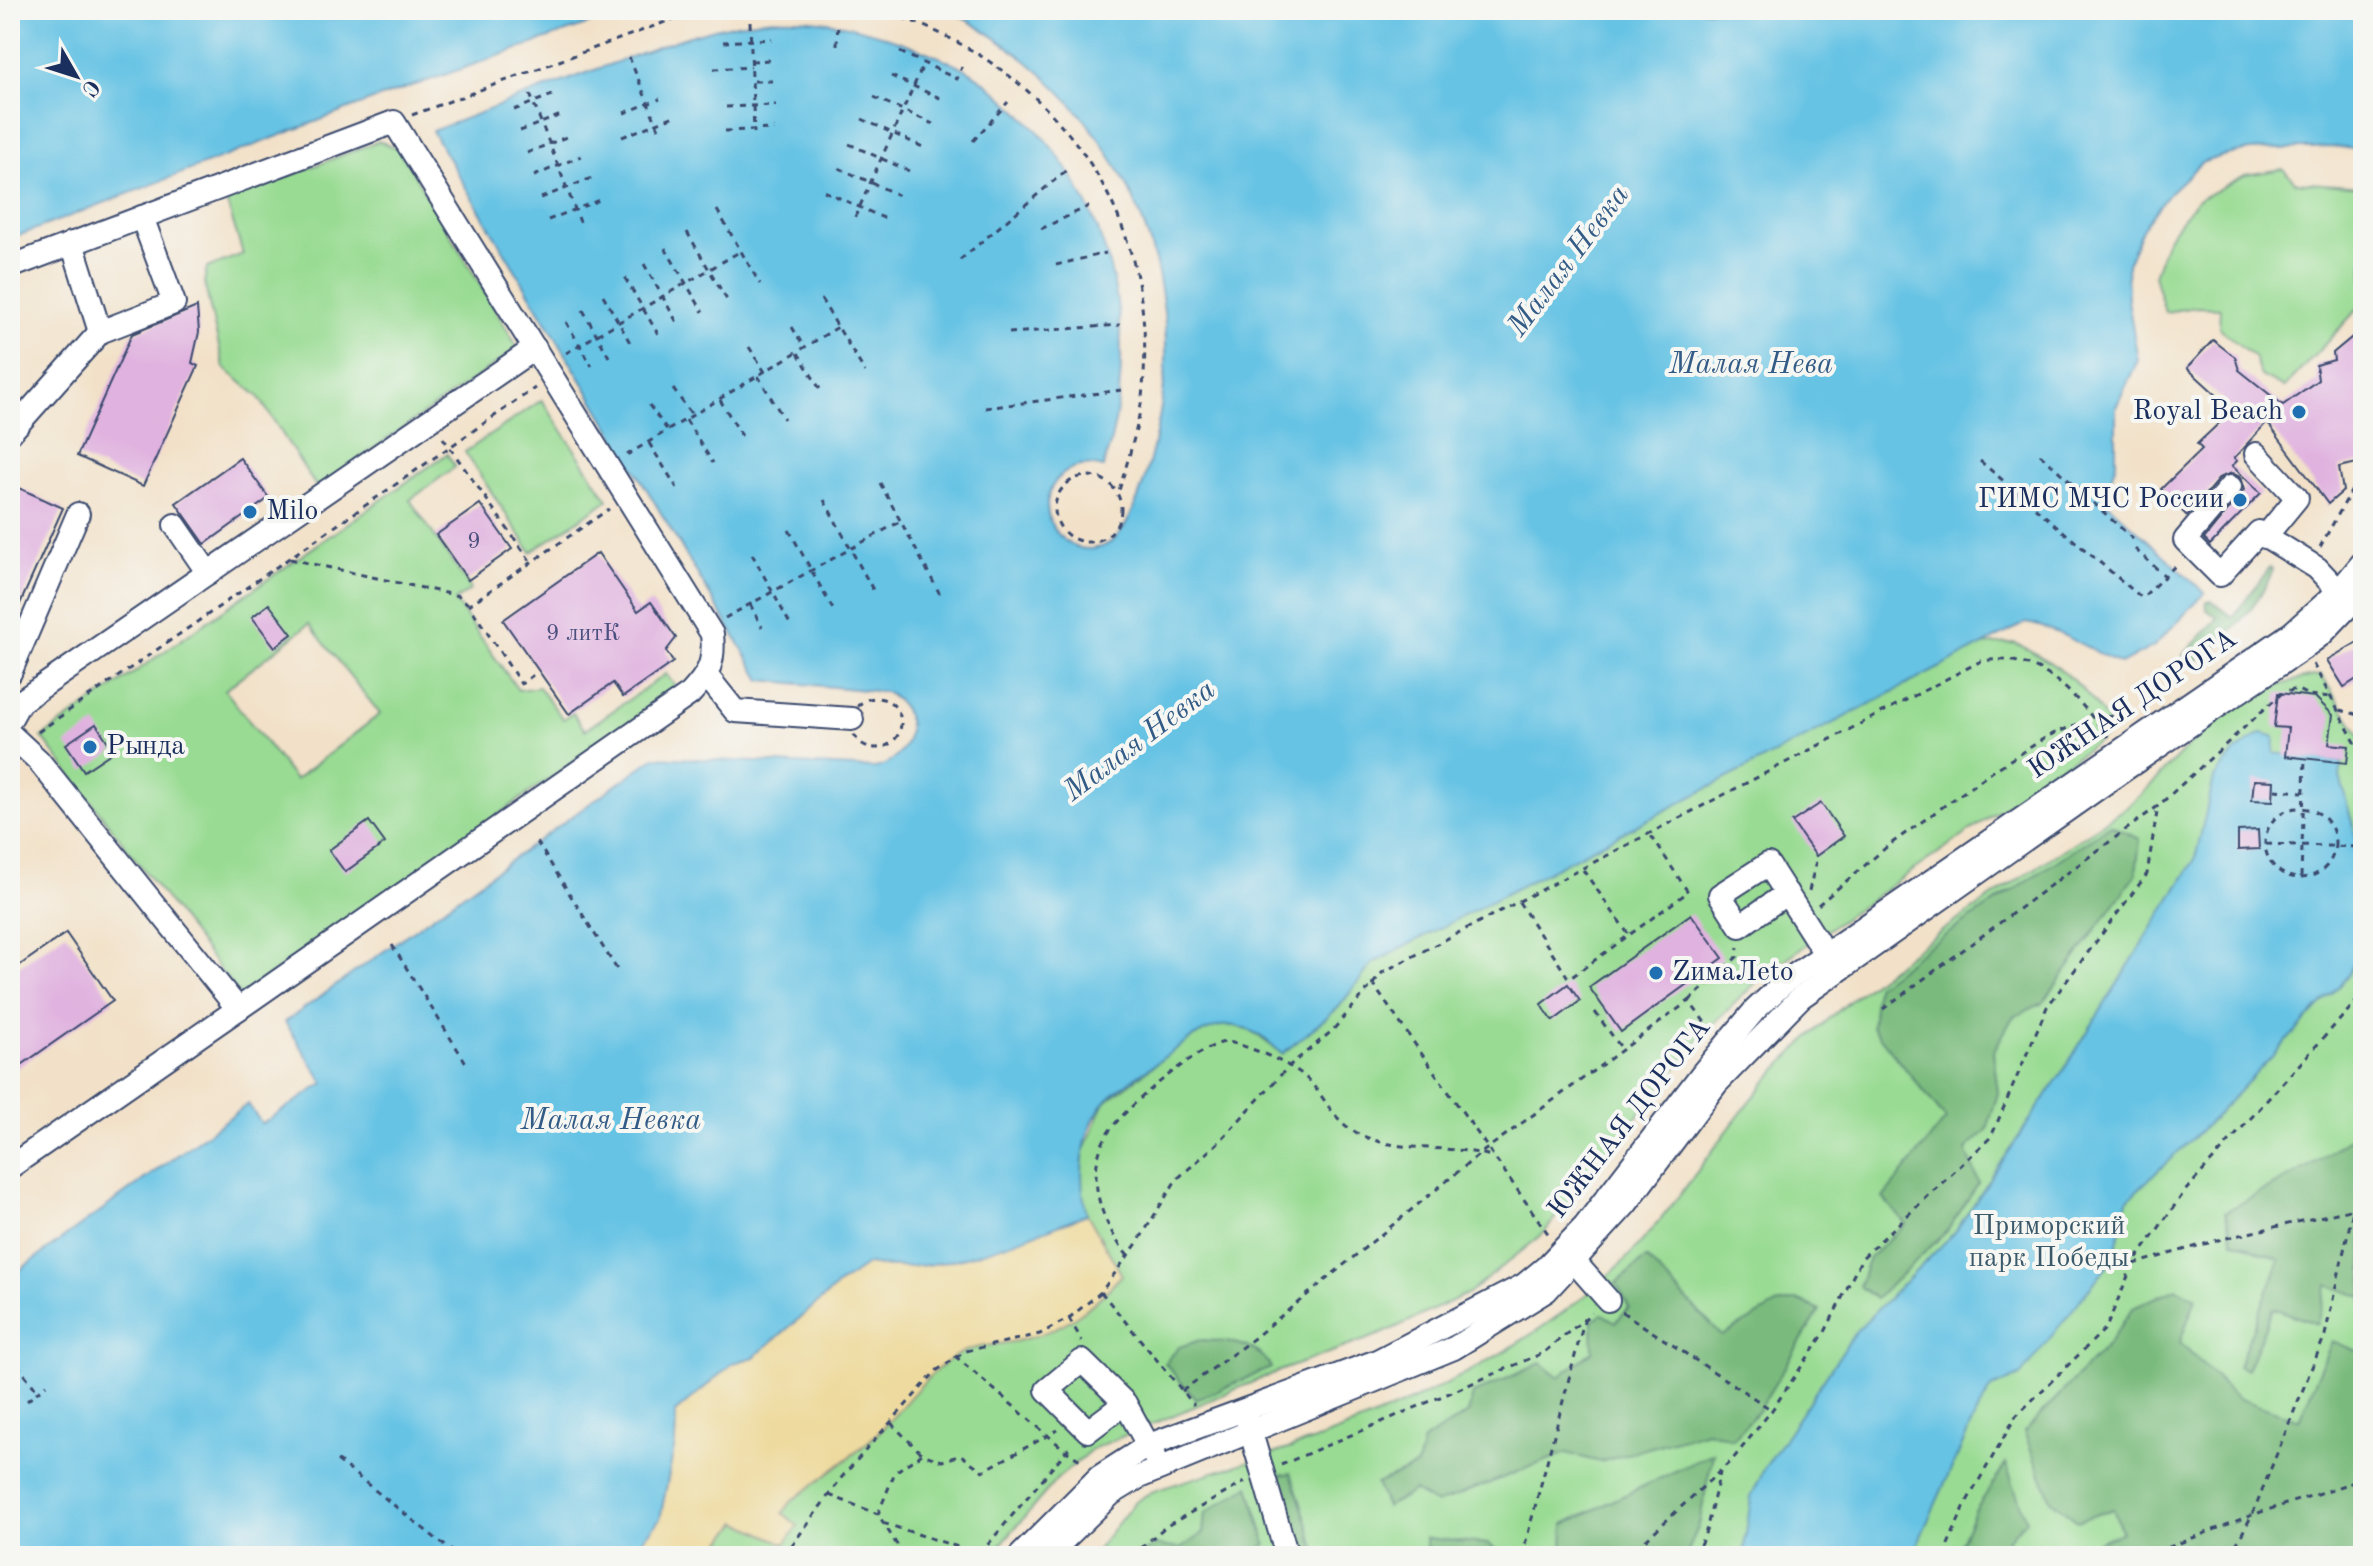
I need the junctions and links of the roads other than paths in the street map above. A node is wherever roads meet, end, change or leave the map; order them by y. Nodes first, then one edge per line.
1 (142, 217) junction
2 (72, 243) junction
3 (10, 267) edge
4 (100, 332) junction
5 (535, 348) junction
6 (10, 433) edge
7 (2256, 454) dead end
8 (2230, 487) dead end
9 (78, 514) dead end
10 (175, 525) dead end
11 (2265, 537) junction
12 (2363, 562) edge
13 (208, 573) junction
14 (2351, 596) edge
15 (10, 673) edge
16 (707, 676) junction
17 (852, 719) road end
18 (10, 720) edge
19 (14, 740) edge
20 (1787, 893) junction
21 (1831, 962) junction
22 (238, 1009) junction
23 (10, 1167) edge
24 (1563, 1249) junction
25 (1608, 1300) road end
26 (1125, 1403) junction
27 (1244, 1408) junction
28 (1250, 1432) junction
29 (1149, 1445) junction
30 (1159, 1468) junction
31 (1020, 1556) edge
32 (1047, 1556) edge
33 (1287, 1556) edge

1 - 2 street
1 - 4 street
1 - 5 street
2 - 3 street
2 - 4 street
4 - 6 street
5 - 13 street
5 - 16 street
7 - 11 street
8 - 11 street
9 - 15 street
10 - 13 street
11 - 14 street
12 - 14 street, ЮЖНАЯ ДОРОГА
13 - 18 street
14 - 21 street, ЮЖНАЯ ДОРОГА
16 - 17 street
16 - 22 street
19 - 22 street
20 - 20 street
20 - 21 street
21 - 24 street, ЮЖНАЯ ДОРОГА
22 - 23 street
24 - 25 street
24 - 27 street, ЮЖНАЯ ДОРОГА
24 - 28 street, ЮЖНАЯ ДОРОГА
26 - 26 street
26 - 29 street
27 - 28 street
27 - 29 street, ЮЖНАЯ ДОРОГА
28 - 30 street, ЮЖНАЯ ДОРОГА
28 - 33 street
29 - 30 street
29 - 31 street, ЮЖНАЯ ДОРОГА
30 - 32 street, ЮЖНАЯ ДОРОГА

